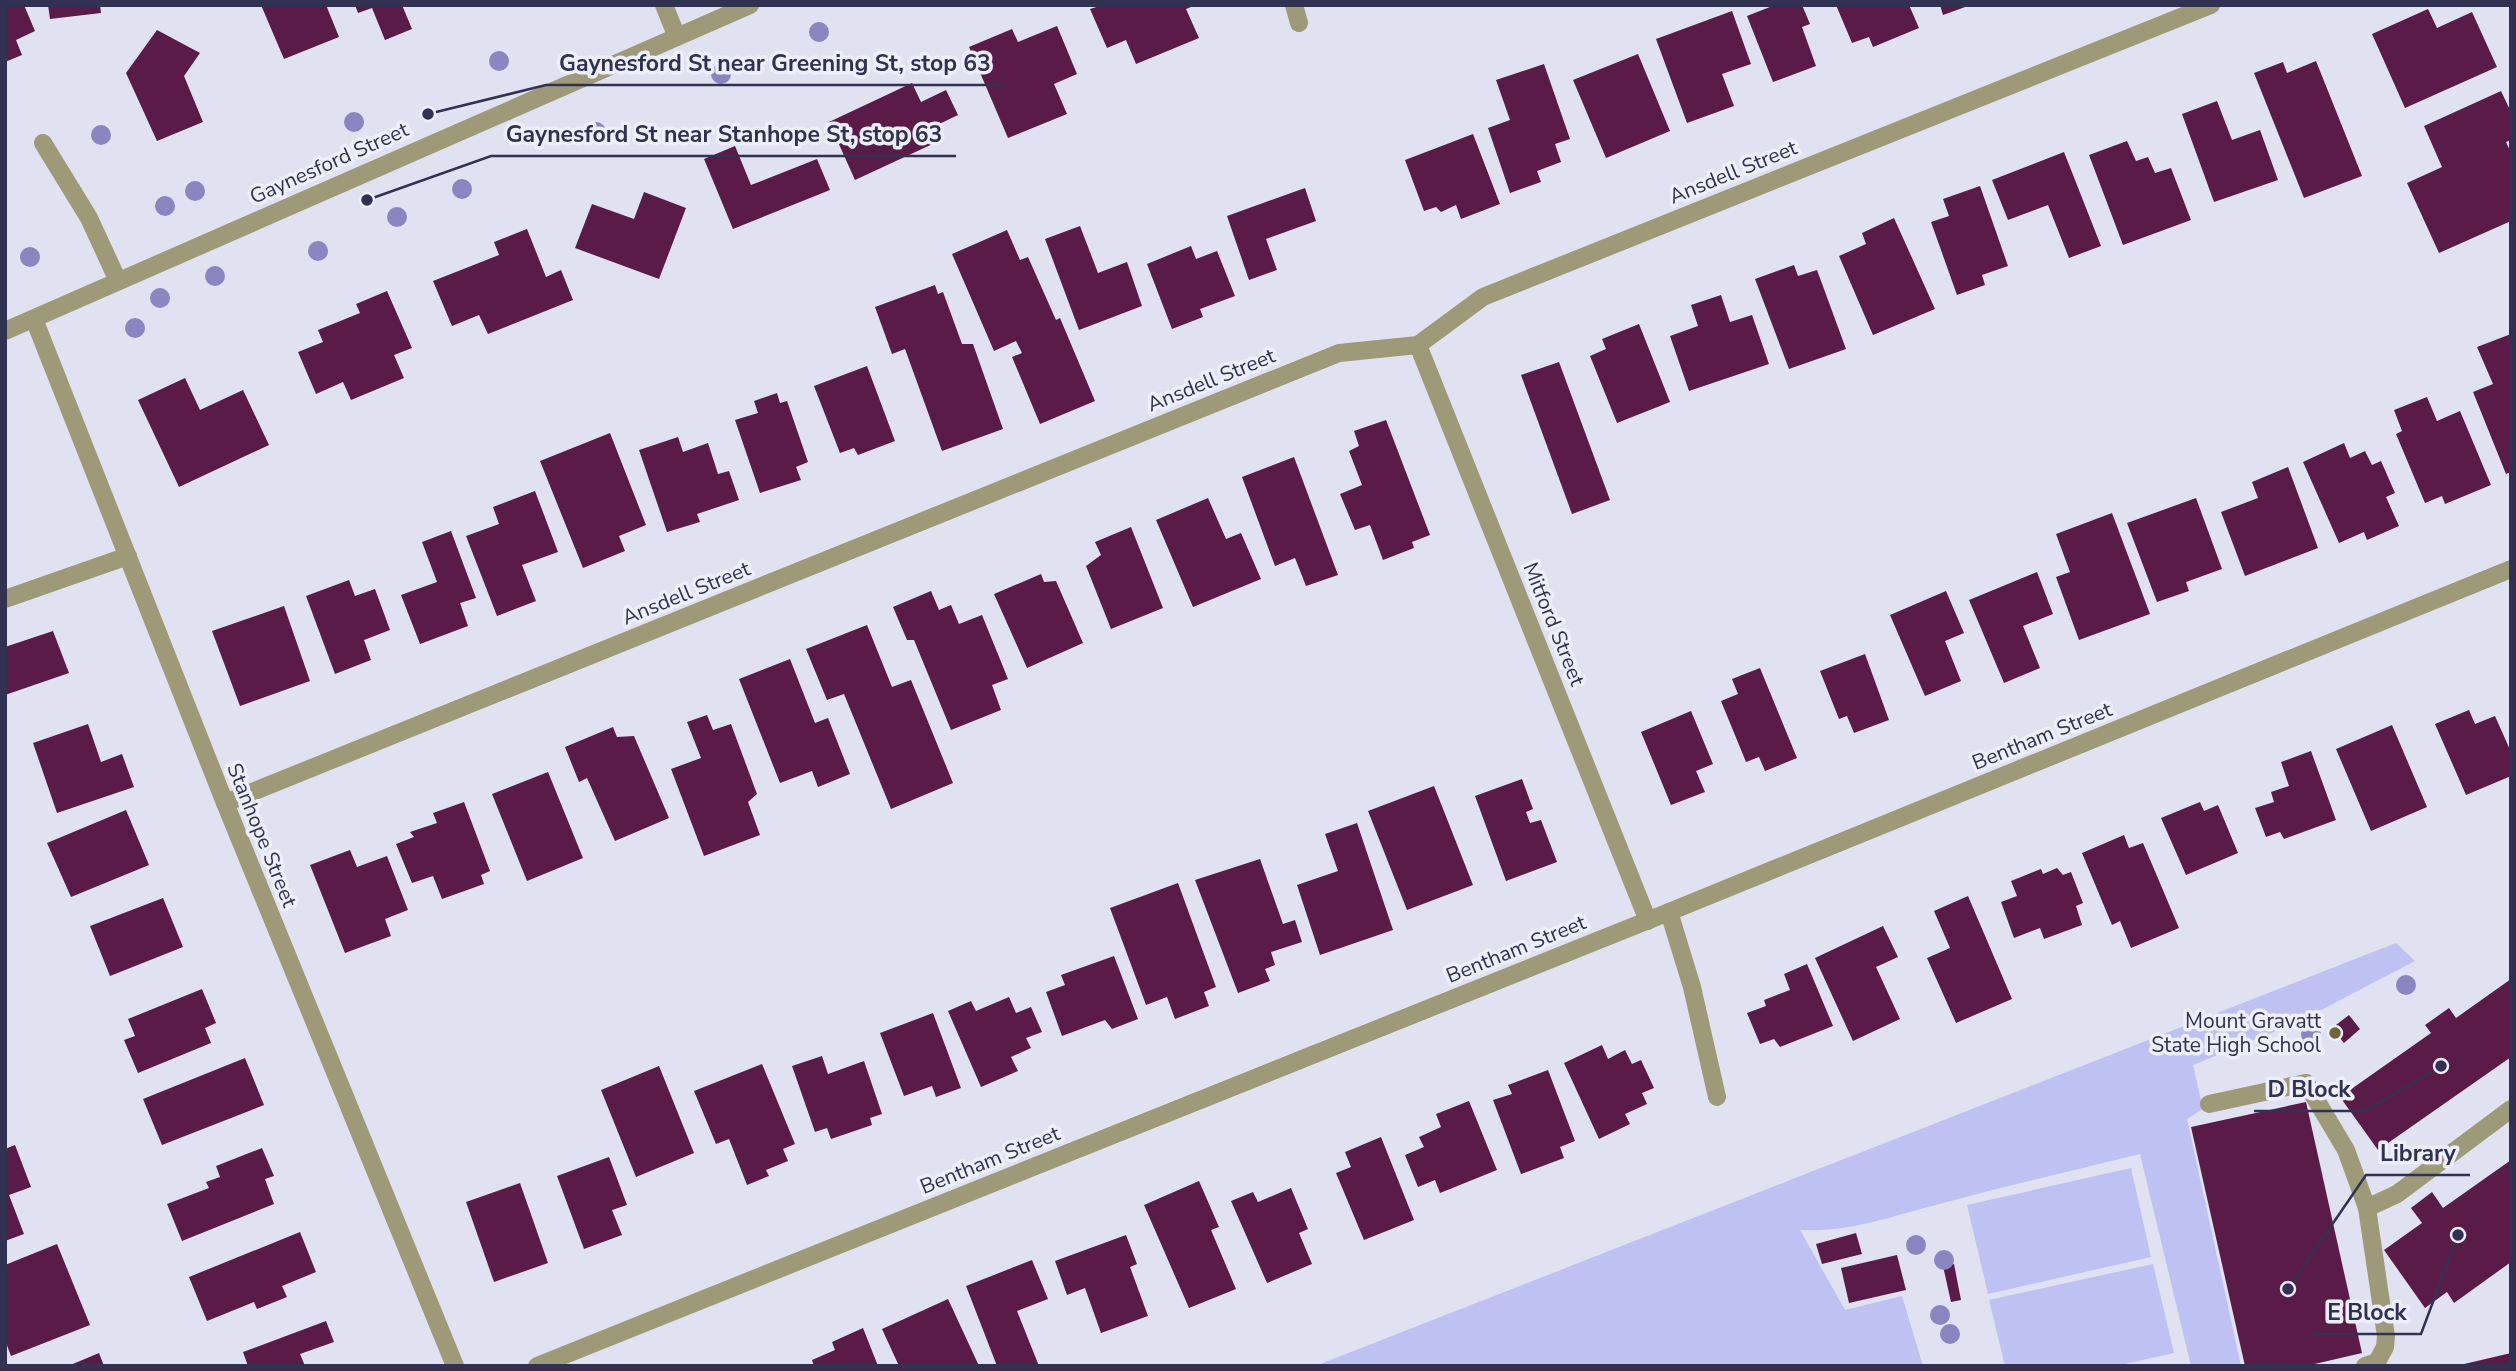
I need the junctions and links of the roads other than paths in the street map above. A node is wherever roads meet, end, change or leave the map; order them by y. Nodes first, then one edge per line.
1 (664, 5) edge
2 (750, 5) edge
3 (1294, 5) edge
4 (2211, 5) edge
5 (2168, 13) edge
6 (1299, 23) dead end
7 (677, 37) junction
8 (43, 143) dead end
9 (118, 281) junction
10 (34, 319) junction
11 (5, 331) edge
12 (1418, 345) junction
13 (128, 556) junction
14 (2511, 569) edge
15 (5, 599) edge
16 (225, 803) junction
17 (1669, 912) junction
18 (1648, 920) junction
19 (1717, 1097) dead end
20 (2209, 1104) dead end
21 (2511, 1109) edge
22 (2367, 1208) junction
23 (454, 1366) edge
24 (537, 1366) edge
25 (2365, 1366) edge

1 - 7 street
2 - 7 street, Gaynesford Street
3 - 6 street
4 - 5 street, Ansdell Street
5 - 12 street, Ansdell Street
7 - 9 street, Gaynesford Street
8 - 9 street
9 - 10 street, Gaynesford Street
10 - 11 street, Gaynesford Street
10 - 13 street, Stanhope Street
12 - 16 street, Ansdell Street
12 - 18 street, Mitford Street
13 - 15 street
13 - 16 street, Stanhope Street
14 - 17 street, Bentham Street
16 - 23 street, Stanhope Street
17 - 18 street, Bentham Street
17 - 19 street
18 - 24 street, Bentham Street
20 - 22 street
21 - 22 street
22 - 25 street

